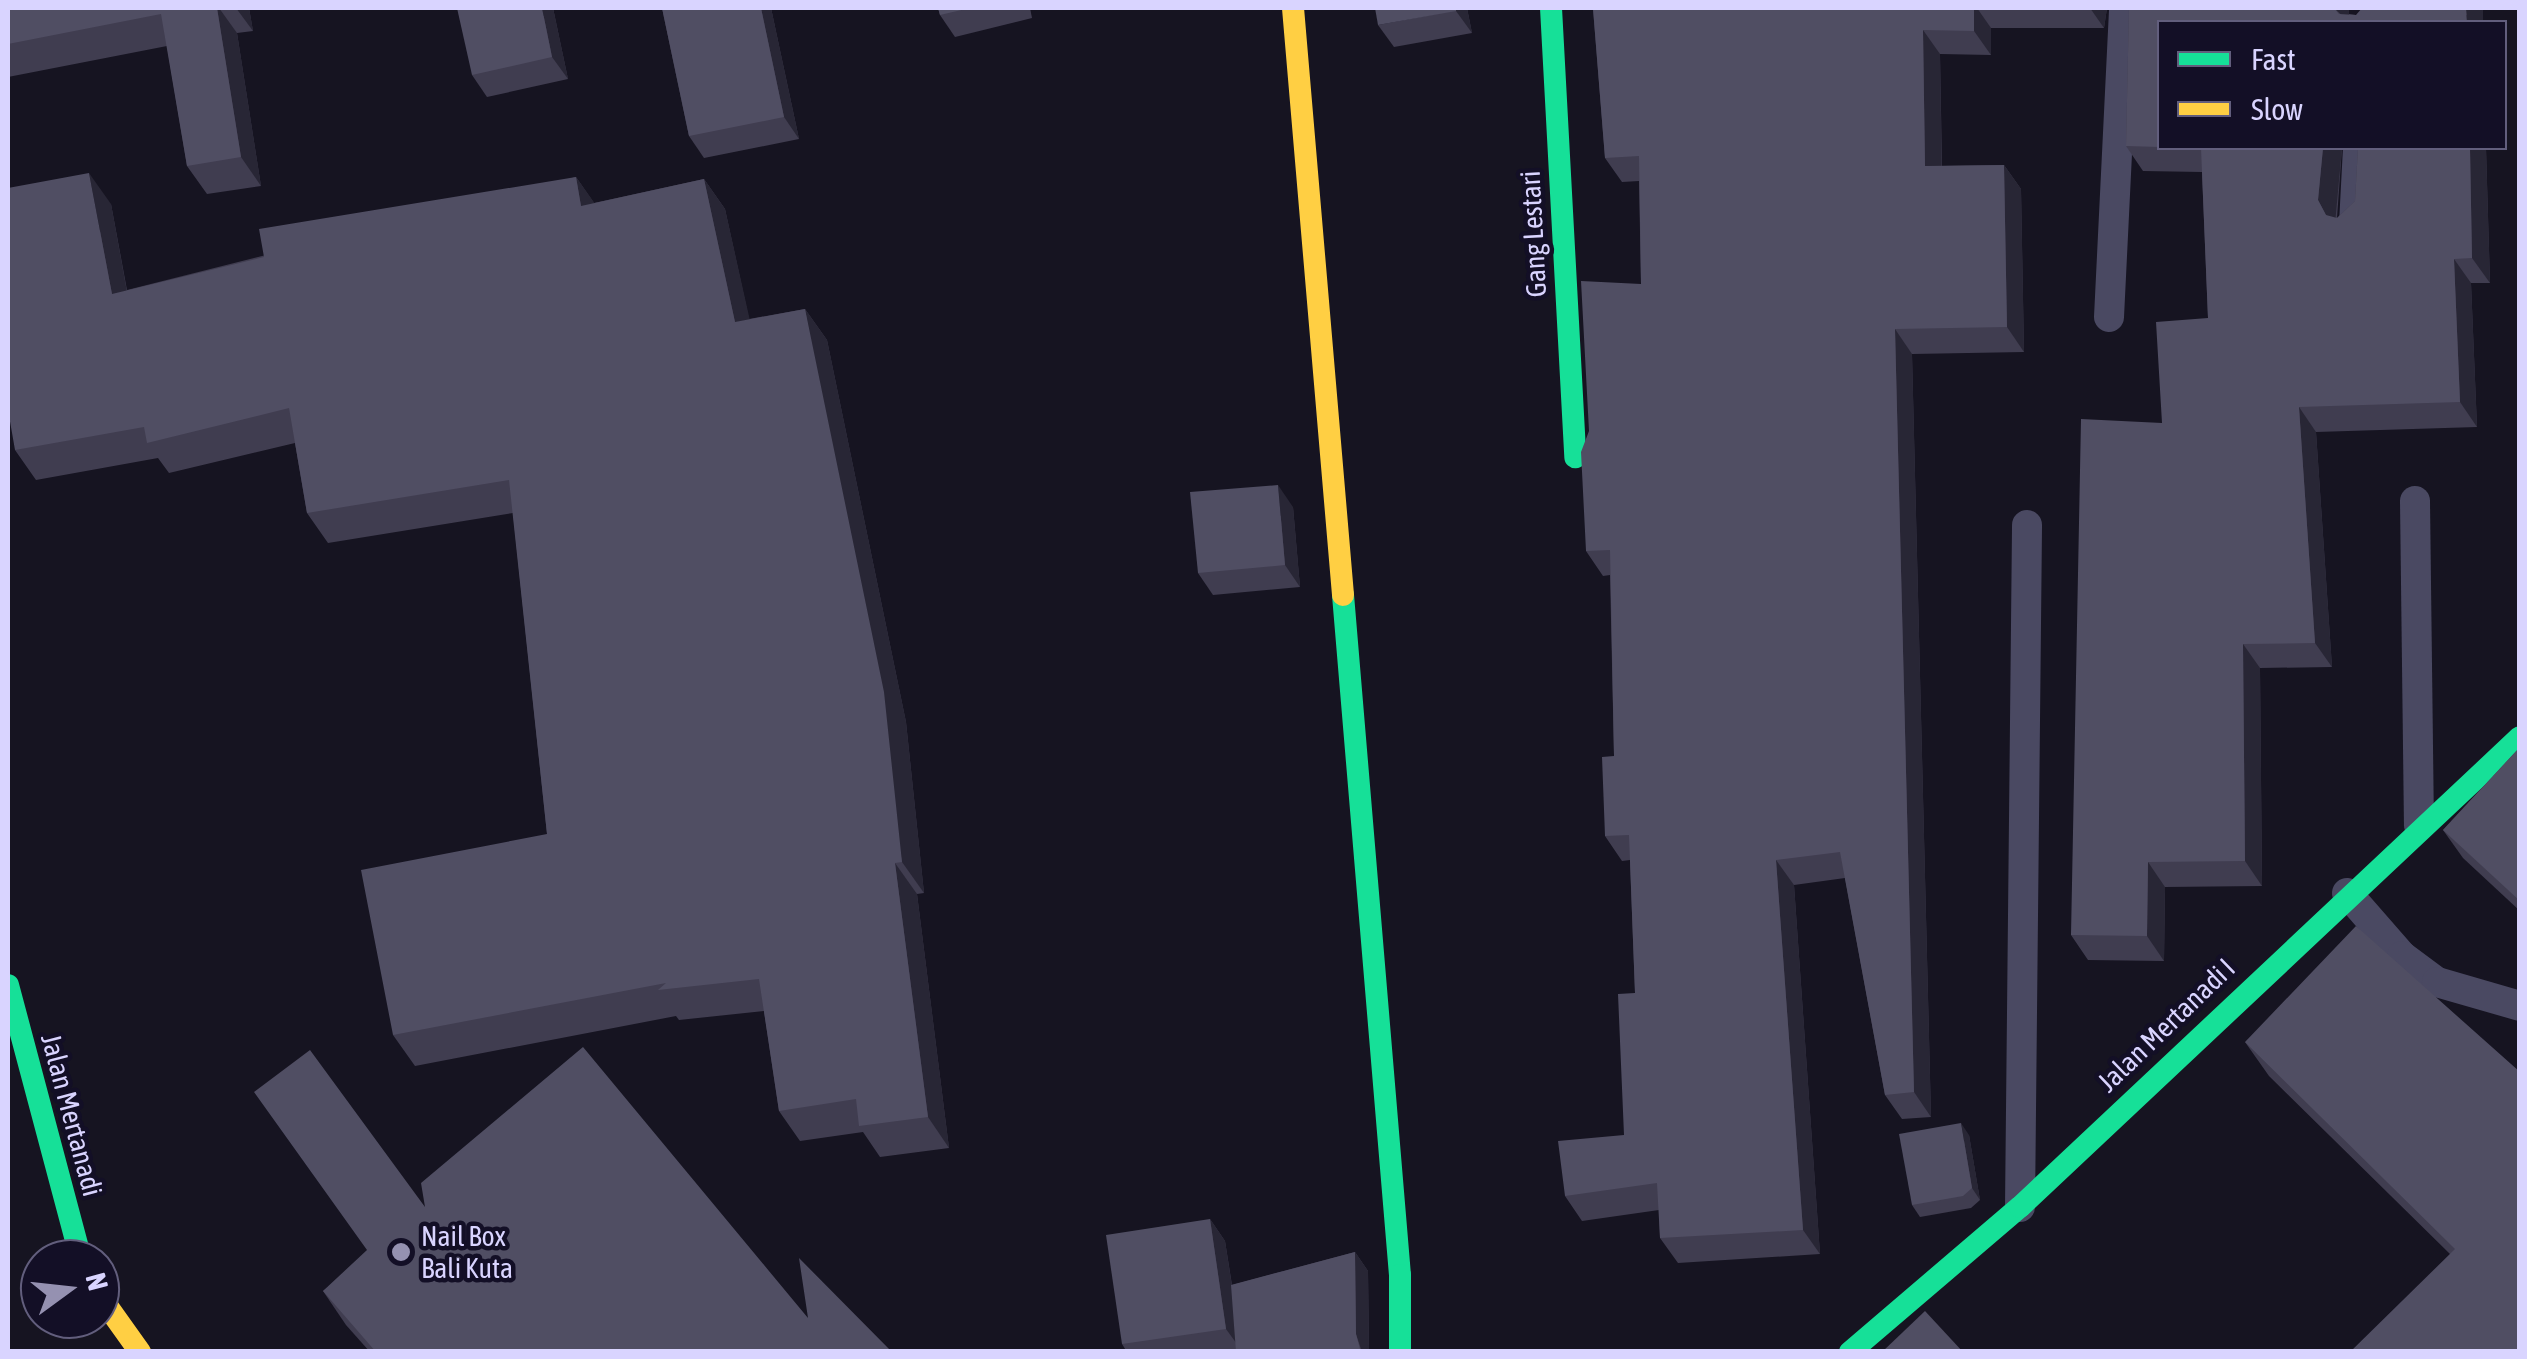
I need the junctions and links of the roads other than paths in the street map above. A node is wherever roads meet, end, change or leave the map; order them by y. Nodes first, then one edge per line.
1 (1292, 8) edge
2 (1552, 8) edge
3 (2124, 8) edge
4 (2358, 150) edge
5 (2354, 224) edge
6 (2108, 317) dead end
7 (1575, 457) dead end
8 (2415, 502) dead end
9 (2027, 525) dead end
10 (2520, 737) edge
11 (2420, 825) junction
12 (2347, 892) junction
13 (8, 985) edge
14 (2520, 1006) edge
15 (2020, 1206) junction
16 (76, 1239) edge
17 (120, 1324) edge
18 (140, 1352) edge
19 (1400, 1352) edge
20 (1850, 1352) edge

1 - 19 street
2 - 7 street, Gang Lestari
3 - 6 lane
4 - 5 lane
8 - 11 lane
9 - 15 lane
10 - 11 street, Jalan Mertanadi I
11 - 12 street, Jalan Mertanadi I
12 - 14 lane
12 - 15 street, Jalan Mertanadi I
13 - 16 street, Jalan Mertanadi
15 - 20 street, Jalan Mertanadi I
17 - 18 street

